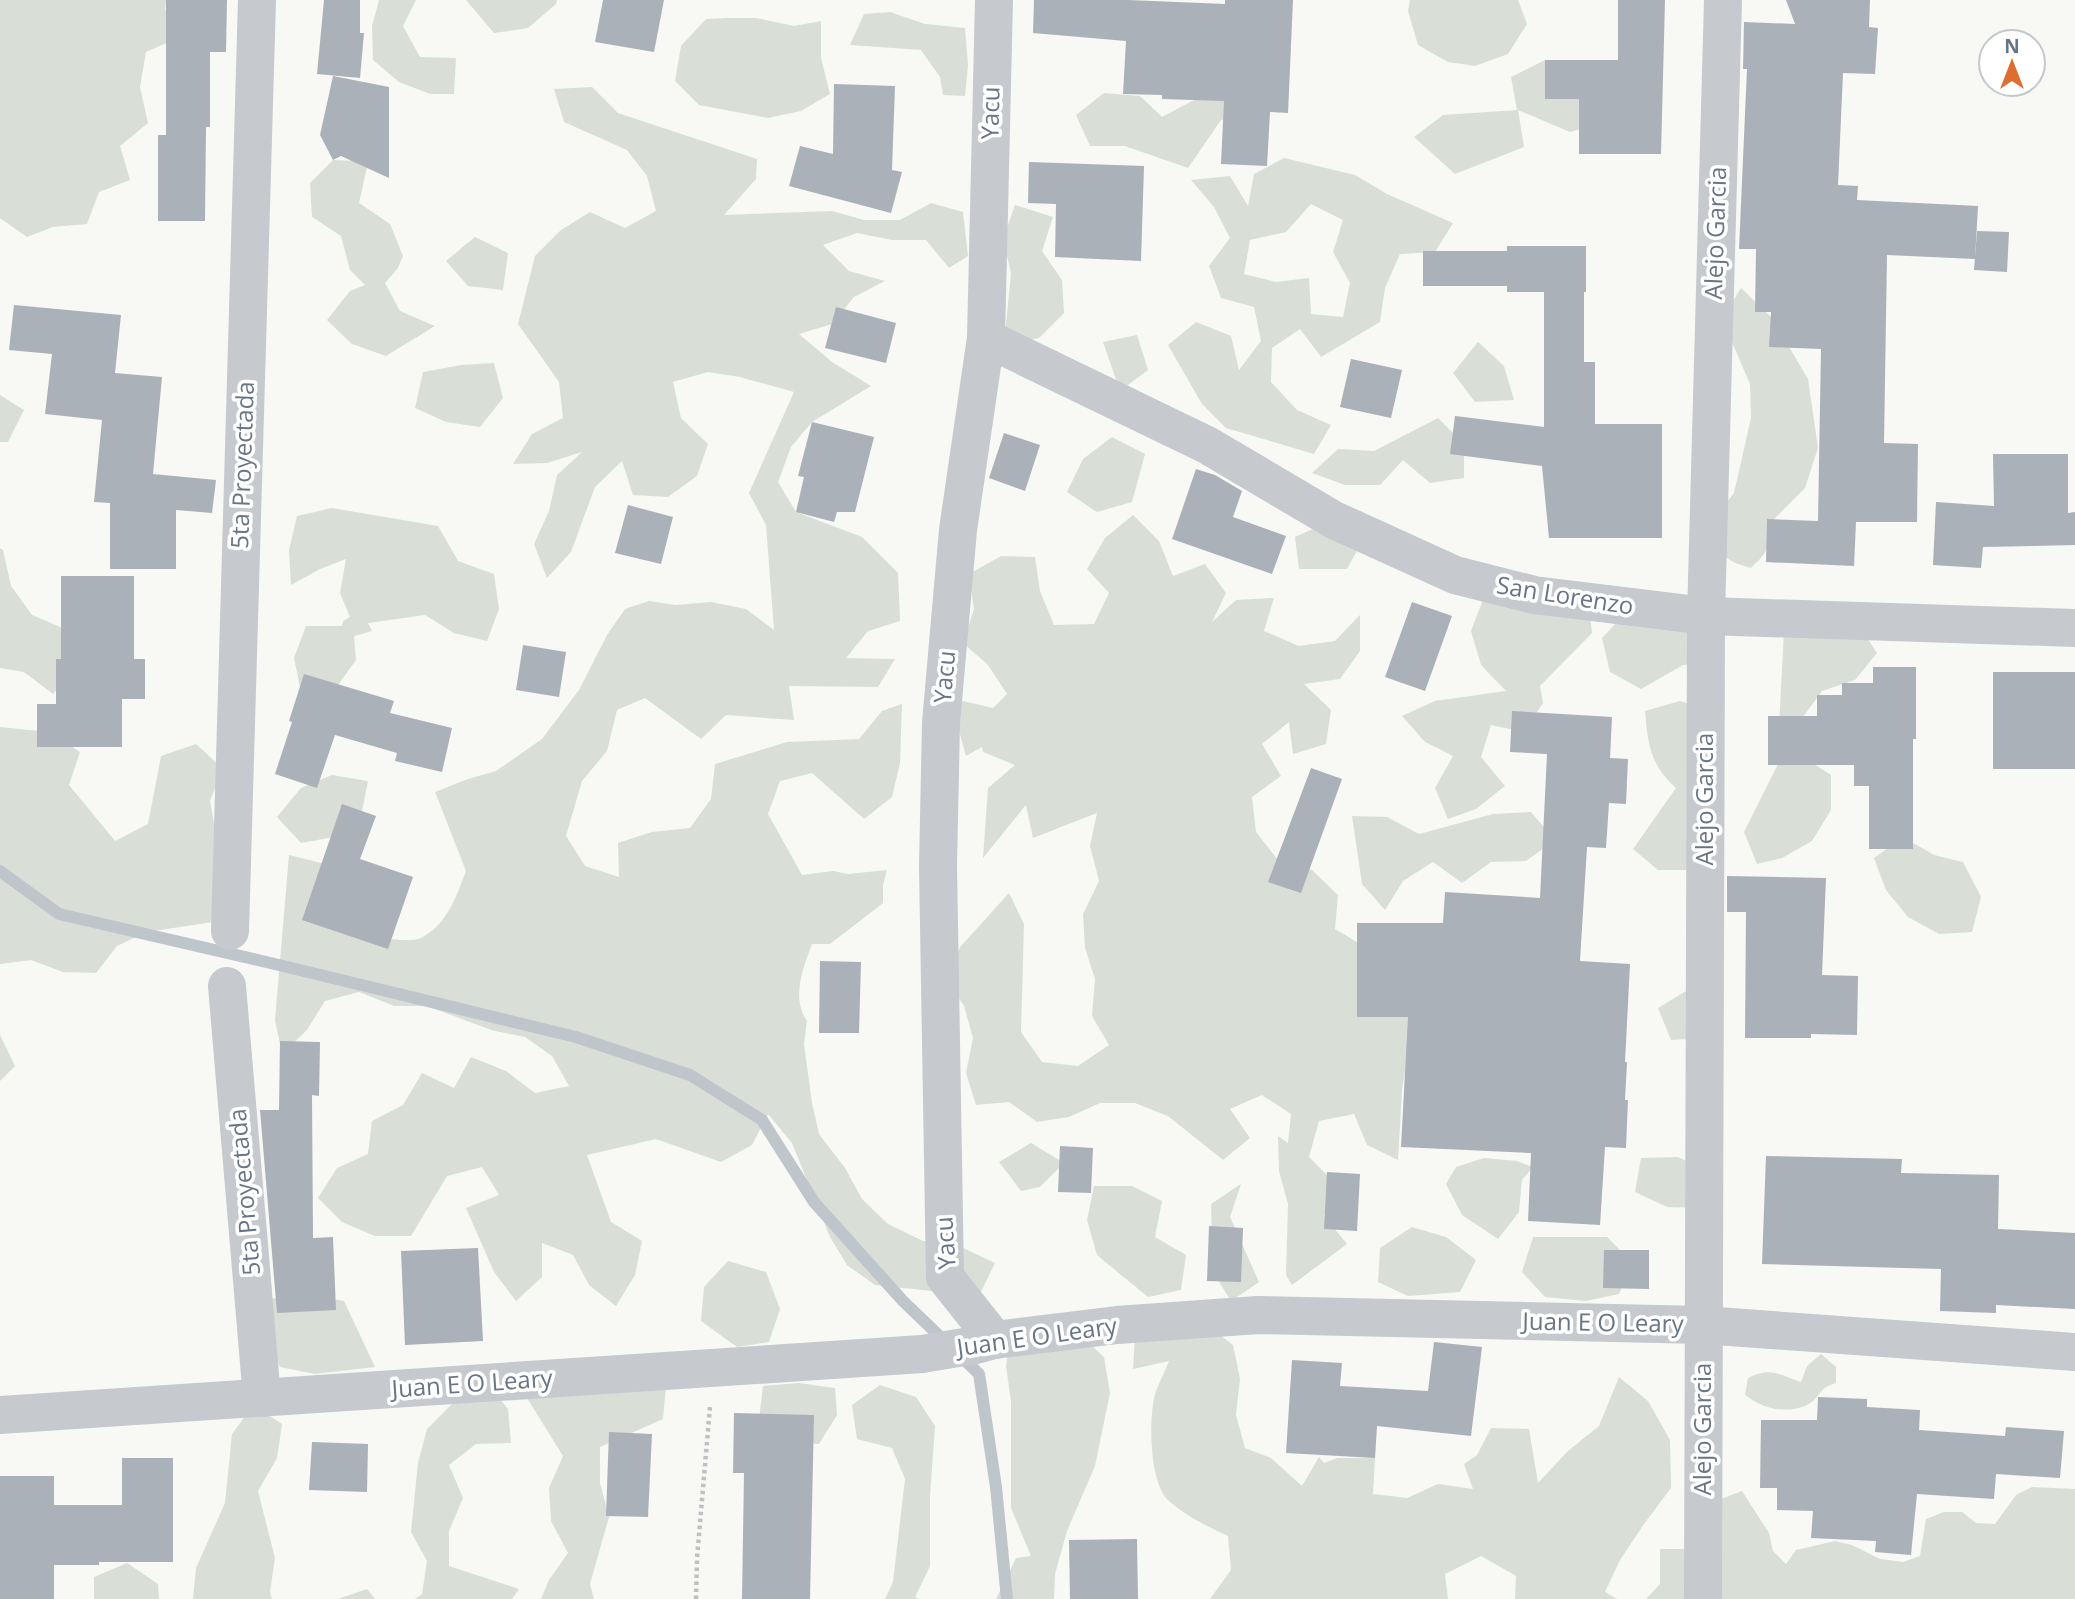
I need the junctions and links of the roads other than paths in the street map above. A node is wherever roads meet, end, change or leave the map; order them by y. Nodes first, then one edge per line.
1 (257, 0) edge
2 (994, 0) edge
3 (1723, 0) edge
4 (986, 338) junction
5 (1706, 616) junction
6 (2075, 628) edge
7 (230, 931) dead end
8 (227, 986) dead end
9 (1703, 1325) junction
10 (985, 1342) junction
11 (2075, 1352) edge
12 (262, 1398) junction
13 (0, 1416) edge
14 (1703, 1599) edge

1 - 7 street, 5ta Proyectada
2 - 4 street, Yacu
3 - 5 street, Alejo Garcia
4 - 5 street, San Lorenzo
4 - 10 street, Yacu
5 - 6 street, San Lorenzo
5 - 9 street, Alejo Garcia
8 - 12 street, 5ta Proyectada
9 - 10 street, Juan E O Leary
9 - 11 street, Juan E O Leary
9 - 14 street, Alejo Garcia
10 - 12 street, Juan E O Leary
12 - 13 street, Juan E O Leary

